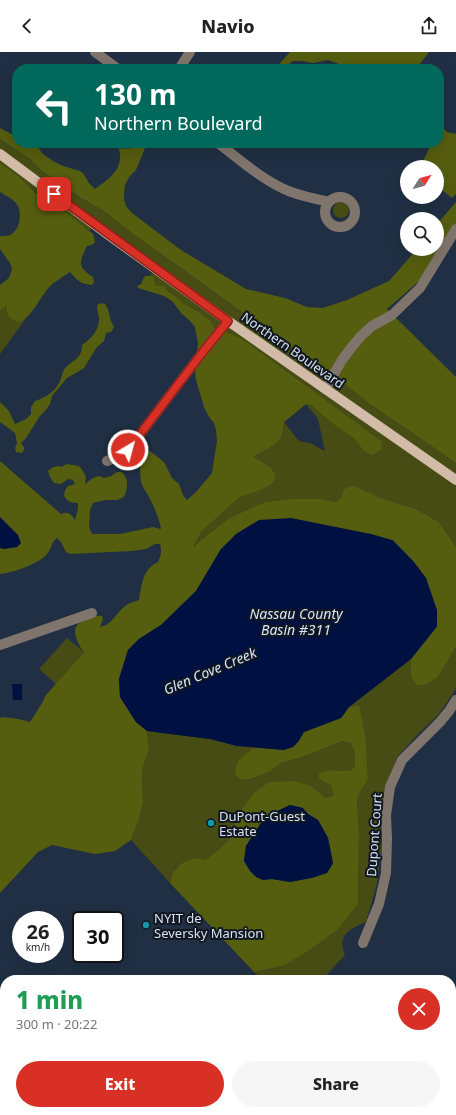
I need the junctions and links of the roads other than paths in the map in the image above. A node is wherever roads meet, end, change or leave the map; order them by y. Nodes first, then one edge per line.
1 (95, 52) edge
2 (190, 52) edge
3 (111, 64) edge
4 (182, 64) edge
5 (225, 148) edge
6 (0, 154) edge
7 (329, 202) dead end
8 (456, 229) edge
9 (228, 321) junction
10 (325, 389) junction
11 (107, 461) dead end
12 (456, 480) edge
13 (92, 613) dead end
14 (0, 645) edge
15 (456, 700) edge
16 (363, 943) dead end

1 - 3 street
2 - 4 street
5 - 7 street
6 - 9 main road, Northern Boulevard
8 - 10 street
9 - 10 main road, Northern Boulevard
9 - 11 street
10 - 12 main road, Northern Boulevard
13 - 14 street
15 - 16 street, Dupont Court

